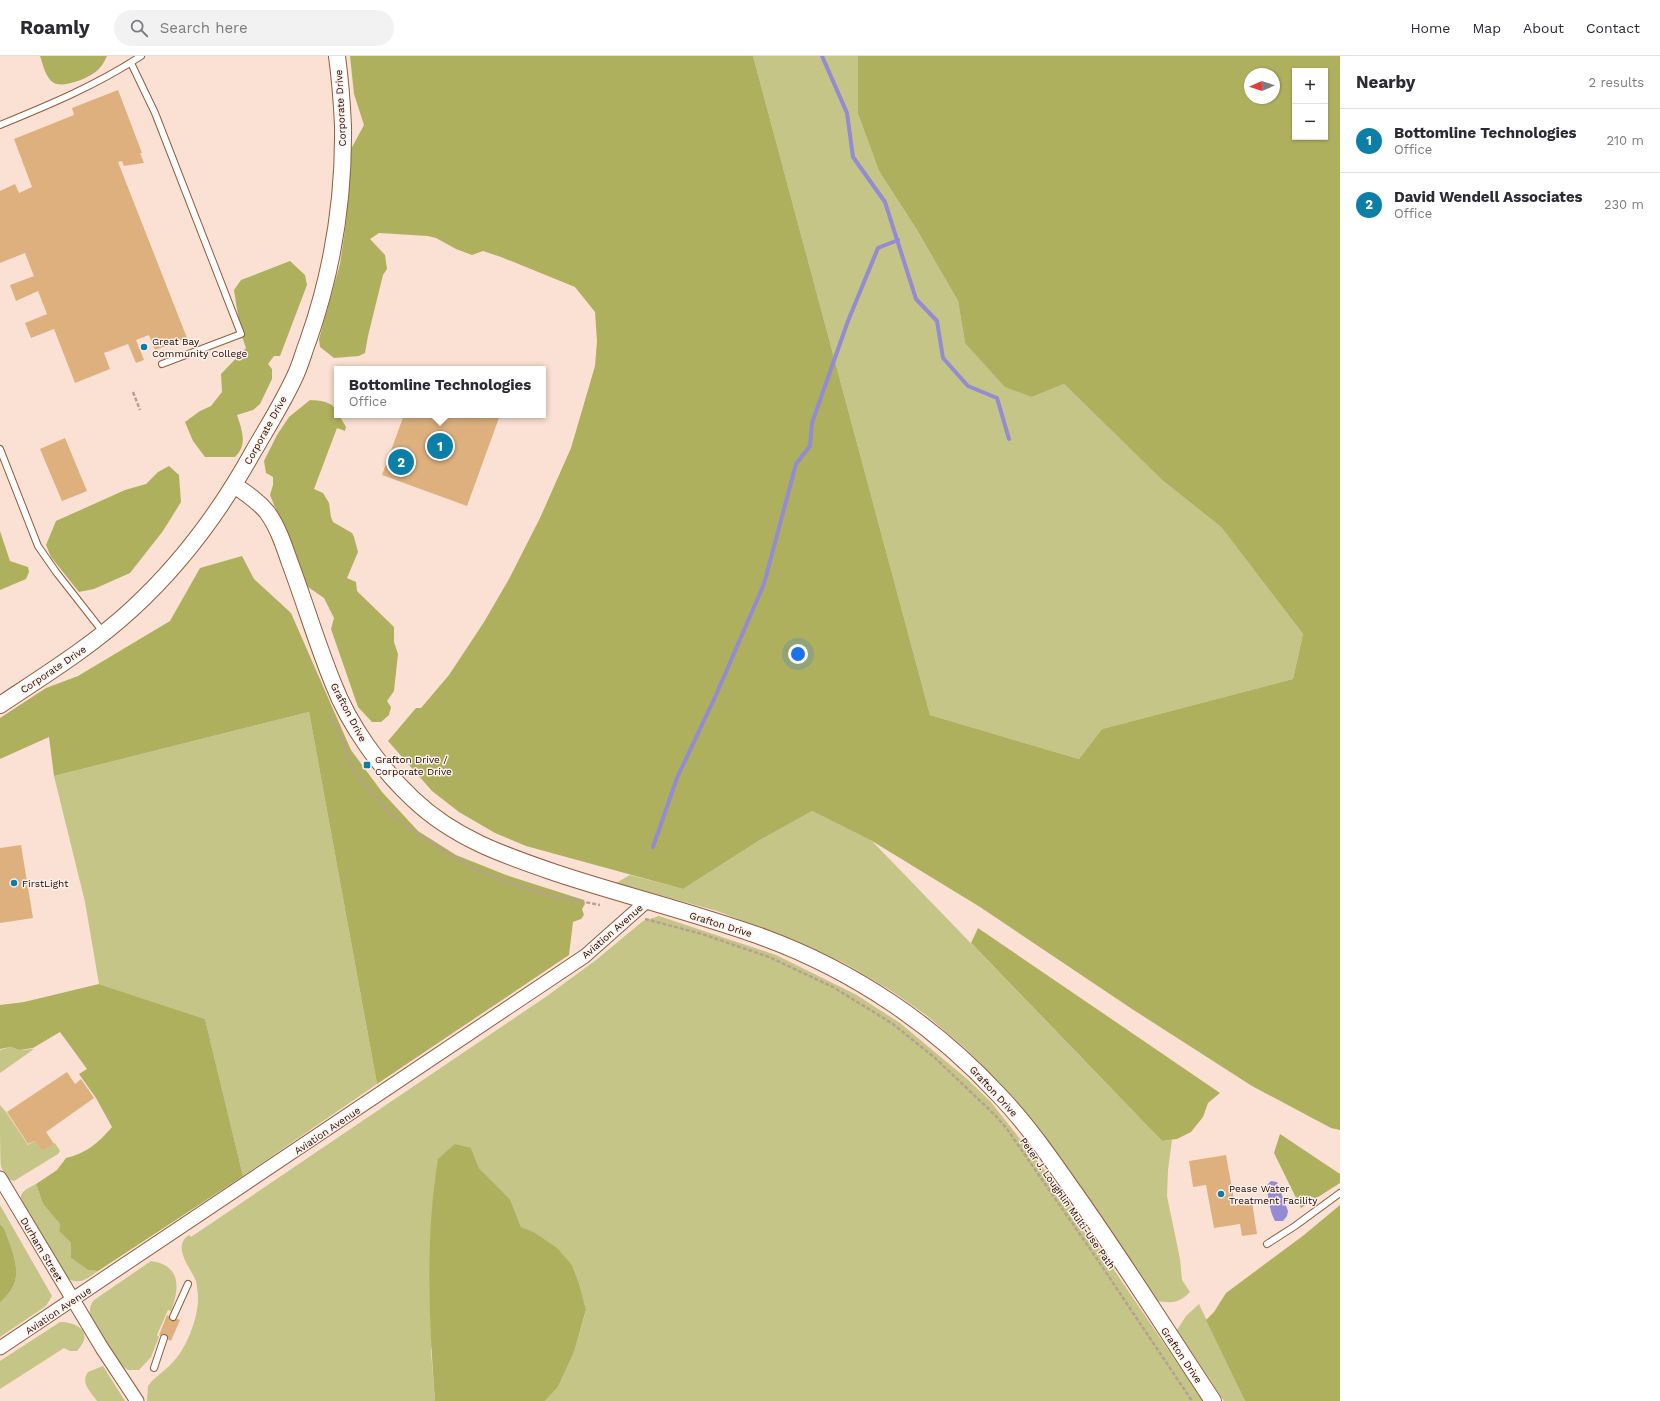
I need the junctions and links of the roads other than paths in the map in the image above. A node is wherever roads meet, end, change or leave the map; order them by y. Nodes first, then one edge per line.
1 (141, 56) edge
2 (337, 56) edge
3 (131, 63) junction
4 (0, 125) edge
5 (162, 364) dead end
6 (0, 449) edge
7 (234, 486) junction
8 (104, 634) junction
9 (0, 705) edge
10 (647, 901) junction
11 (0, 1178) edge
12 (1340, 1194) edge
13 (1266, 1244) dead end
14 (188, 1284) dead end
15 (72, 1300) junction
16 (173, 1317) dead end
17 (164, 1338) dead end
18 (0, 1348) edge
19 (154, 1368) dead end
20 (137, 1401) edge
21 (1212, 1401) edge

1 - 3 lane
2 - 7 street, Corporate Drive
3 - 4 lane
3 - 5 lane
6 - 8 lane
7 - 8 street, Corporate Drive
7 - 10 street, Grafton Drive
8 - 9 street, Corporate Drive
10 - 15 street, Aviation Avenue
10 - 21 street, Grafton Drive
11 - 15 street, Durham Street
12 - 13 lane
14 - 16 lane
15 - 18 street, Aviation Avenue
15 - 20 street, Durham Street
17 - 19 lane

